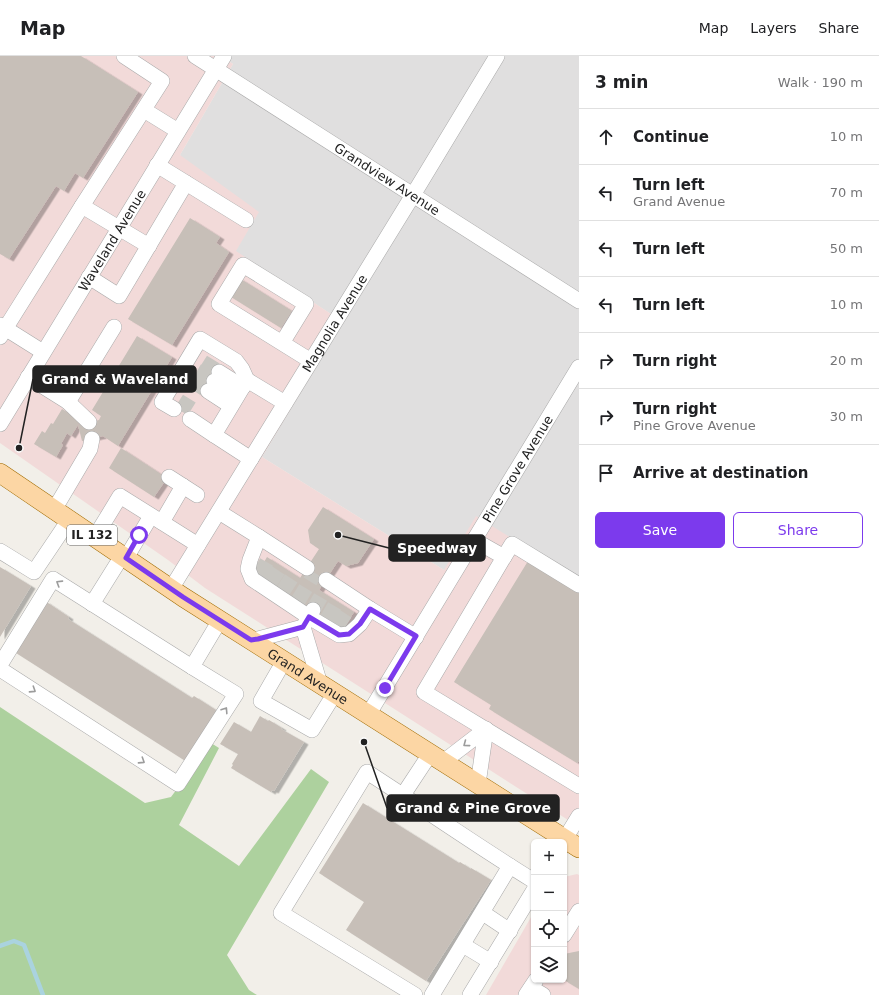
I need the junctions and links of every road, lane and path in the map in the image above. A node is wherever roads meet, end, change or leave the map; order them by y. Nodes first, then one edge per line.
1 (124, 56) edge
2 (195, 56) edge
3 (224, 56) edge
4 (497, 56) edge
5 (216, 69) junction
6 (144, 110) junction
7 (178, 131) junction
8 (157, 165) junction
9 (186, 183) junction
10 (413, 195) junction
11 (82, 206) junction
12 (246, 220) dead end
13 (119, 228) junction
14 (149, 246) junction
15 (89, 277) junction
16 (579, 301) edge
17 (114, 326) dead end
18 (2, 331) edge
19 (282, 343) junction
20 (43, 352) junction
21 (311, 361) junction
22 (579, 367) edge
23 (28, 377) junction
24 (240, 392) junction
25 (173, 401) dead end
26 (68, 402) junction
27 (285, 404) junction
28 (193, 415) tunnel mouth
29 (89, 422) dead end
30 (0, 424) edge
31 (217, 430) junction
32 (92, 439) dead end
33 (251, 458) junction
34 (0, 474) edge
35 (169, 477) dead end
36 (183, 486) junction
37 (197, 495) dead end
38 (219, 512) junction
39 (61, 515) junction
40 (157, 519) junction
41 (95, 537) junction
42 (259, 537) junction
43 (474, 540) junction
44 (198, 545) junction
45 (0, 551) edge
46 (124, 557) junction
47 (504, 557) junction
48 (300, 569) dead end
49 (326, 585) dead end
50 (579, 585) edge
51 (171, 589) junction
52 (92, 604) junction
53 (370, 609) junction
54 (308, 618) junction
55 (220, 620) junction
56 (416, 636) junction
57 (251, 640) junction
58 (284, 661) junction
59 (0, 665) edge
60 (192, 667) junction
61 (0, 669) edge
62 (328, 689) junction
63 (368, 715) junction
64 (486, 729) junction
65 (436, 758) junction
66 (478, 784) junction
67 (579, 786) edge
68 (404, 795) junction
69 (579, 816) edge
70 (569, 843) edge
71 (510, 866) junction
72 (531, 878) edge
73 (531, 895) edge
74 (579, 911) edge
75 (482, 913) junction
76 (510, 930) junction
77 (567, 930) edge
78 (463, 945) junction
79 (491, 962) junction
80 (415, 995) edge
81 (432, 995) edge
82 (470, 995) edge

1 - 6 street
2 - 5 street, Grandview Avenue
3 - 5 street, Waveland Avenue
4 - 10 street, Magnolia Avenue
5 - 7 street, Waveland Avenue
5 - 10 street, Grandview Avenue
6 - 7 street
6 - 11 street
7 - 8 street, Waveland Avenue
8 - 9 street
8 - 13 street, Waveland Avenue
9 - 12 street
9 - 14 street
10 - 16 street, Grandview Avenue
10 - 21 street, Magnolia Avenue
11 - 13 street
11 - 18 street
13 - 14 street
13 - 15 street, Waveland Avenue
14 - 15 street
15 - 20 street, Waveland Avenue
17 - 26 street
18 - 20 street
19 - 19 street
19 - 21 street
20 - 23 street, Waveland Avenue
21 - 27 street, Magnolia Avenue
22 - 43 street, Pine Grove Avenue
23 - 26 street
23 - 30 street, Waveland Avenue
24 - 24 street
24 - 25 street
24 - 27 street
24 - 31 street
26 - 29 street
27 - 33 street, Magnolia Avenue
28 - 31 street
31 - 33 street
32 - 39 street
33 - 38 street, Magnolia Avenue
34 - 39 main road, Grand Avenue / IL 132
35 - 36 street
36 - 37 street
36 - 40 street
38 - 42 street
38 - 44 street, Magnolia Avenue
39 - 41 main road, Grand Avenue / IL 132
39 - 45 street
40 - 41 street
40 - 44 street
40 - 46 street
41 - 46 main road, Grand Avenue / IL 132
42 - 48 street
42 - 54 street
43 - 47 street
43 - 56 street, Pine Grove Avenue
44 - 51 street, Magnolia Avenue
46 - 51 main road, Grand Avenue / IL 132
46 - 52 street
47 - 50 street
47 - 64 street
49 - 53 street
51 - 55 main road, Grand Avenue / IL 132
52 -> 59 street
52 - 60 street
53 - 54 street
53 - 56 street
54 - 57 street
54 - 62 street
55 - 57 main road, Grand Avenue / IL 132
55 - 60 street
56 - 63 street, Pine Grove Avenue
57 - 58 main road, Grand Avenue / IL 132
58 - 62 main road, Grand Avenue / IL 132
58 - 62 street
61 -> 60 street
62 - 63 main road, Grand Avenue / IL 132
63 - 65 main road, Grand Avenue / IL 132
64 -> 65 street
64 - 66 street
64 - 67 street
65 - 66 main road, Grand Avenue / IL 132
65 - 68 street
66 - 70 main road, Grand Avenue / IL 132
68 - 71 street
68 - 80 street
69 - 70 street
71 - 72 street
71 - 75 street
73 - 76 street
74 - 77 street
75 - 76 street
75 - 78 street
76 - 79 street
78 - 79 street
78 - 81 street
79 - 82 street

